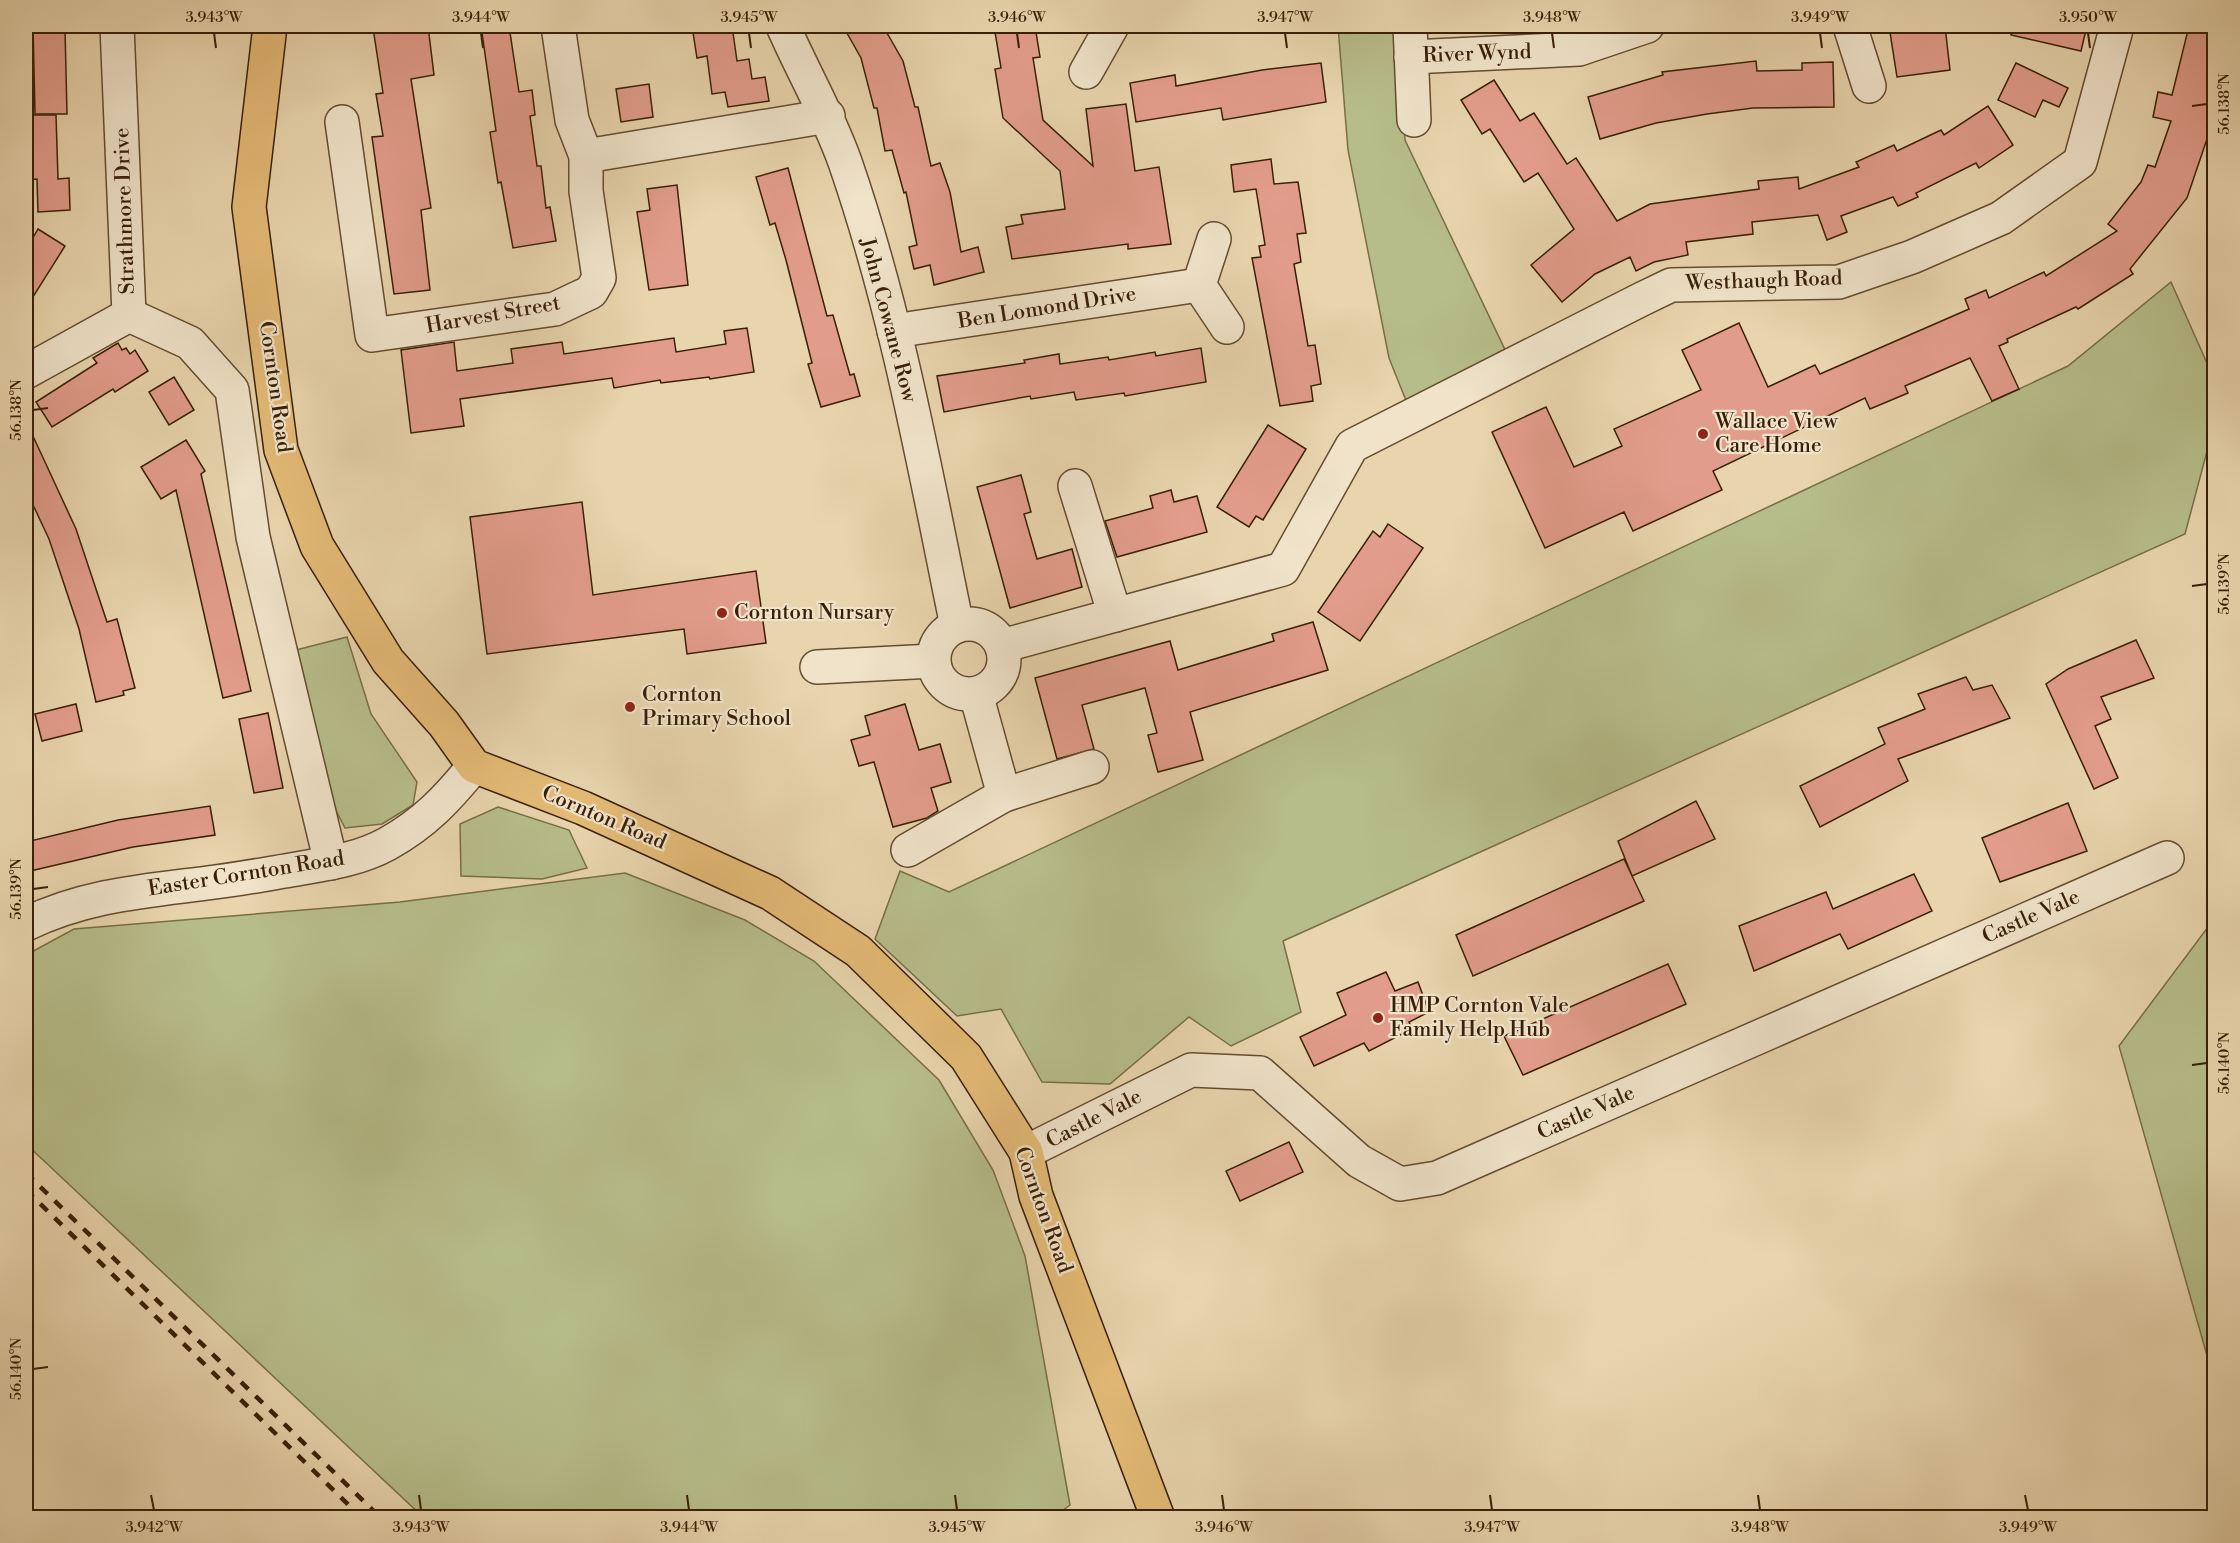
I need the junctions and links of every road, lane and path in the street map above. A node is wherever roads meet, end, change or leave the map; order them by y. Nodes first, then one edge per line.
1 (117, 26) edge
2 (270, 26) edge
3 (558, 26) edge
4 (783, 26) edge
5 (1112, 26) edge
6 (1647, 26) edge
7 (1850, 26) edge
8 (2117, 26) edge
9 (1411, 41) edge
10 (1086, 72) dead end
11 (1869, 86) dead end
12 (828, 116) junction
13 (1414, 120) dead end
14 (342, 122) dead end
15 (586, 156) junction
16 (1214, 239) dead end
17 (1199, 285) junction
18 (129, 315) junction
19 (1227, 327) dead end
20 (894, 331) junction
21 (26, 372) edge
22 (1075, 486) dead end
23 (1115, 615) junction
24 (957, 626) junction
25 (1002, 646) junction
26 (933, 661) junction
27 (817, 667) dead end
28 (976, 694) junction
29 (474, 766) junction
30 (1092, 767) dead end
31 (1004, 795) junction
32 (908, 850) dead end
33 (2167, 858) dead end
34 (331, 863) junction
35 (26, 924) edge
36 (1026, 1152) junction
37 (1158, 1518) edge

1 - 18 street, Strathmore Drive
2 - 29 main road, Cornton Road
3 - 15 street, Harvest Street
4 - 12 street, John Cowane Row
5 - 10 street
6 - 9 street, River Wynd
7 - 11 street
8 - 23 street, Westhaugh Road
9 - 13 street
12 - 15 street
12 - 20 street, John Cowane Row
14 - 15 street, Harvest Street
16 - 17 street
17 - 19 street
17 - 20 street, Ben Lomond Drive
18 - 21 street, Strathmore Drive
18 - 34 street
20 - 24 street, John Cowane Row
22 - 23 street
23 - 25 street
24 - 25 street
24 - 26 street
25 - 28 street
26 - 27 street
26 - 28 street
28 - 31 street
29 - 34 street, Easter Cornton Road
29 - 36 main road, Cornton Road
30 - 31 street
31 - 32 street
33 - 36 street, Castle Vale
34 - 35 street, Easter Cornton Road
36 - 37 main road, Cornton Road

